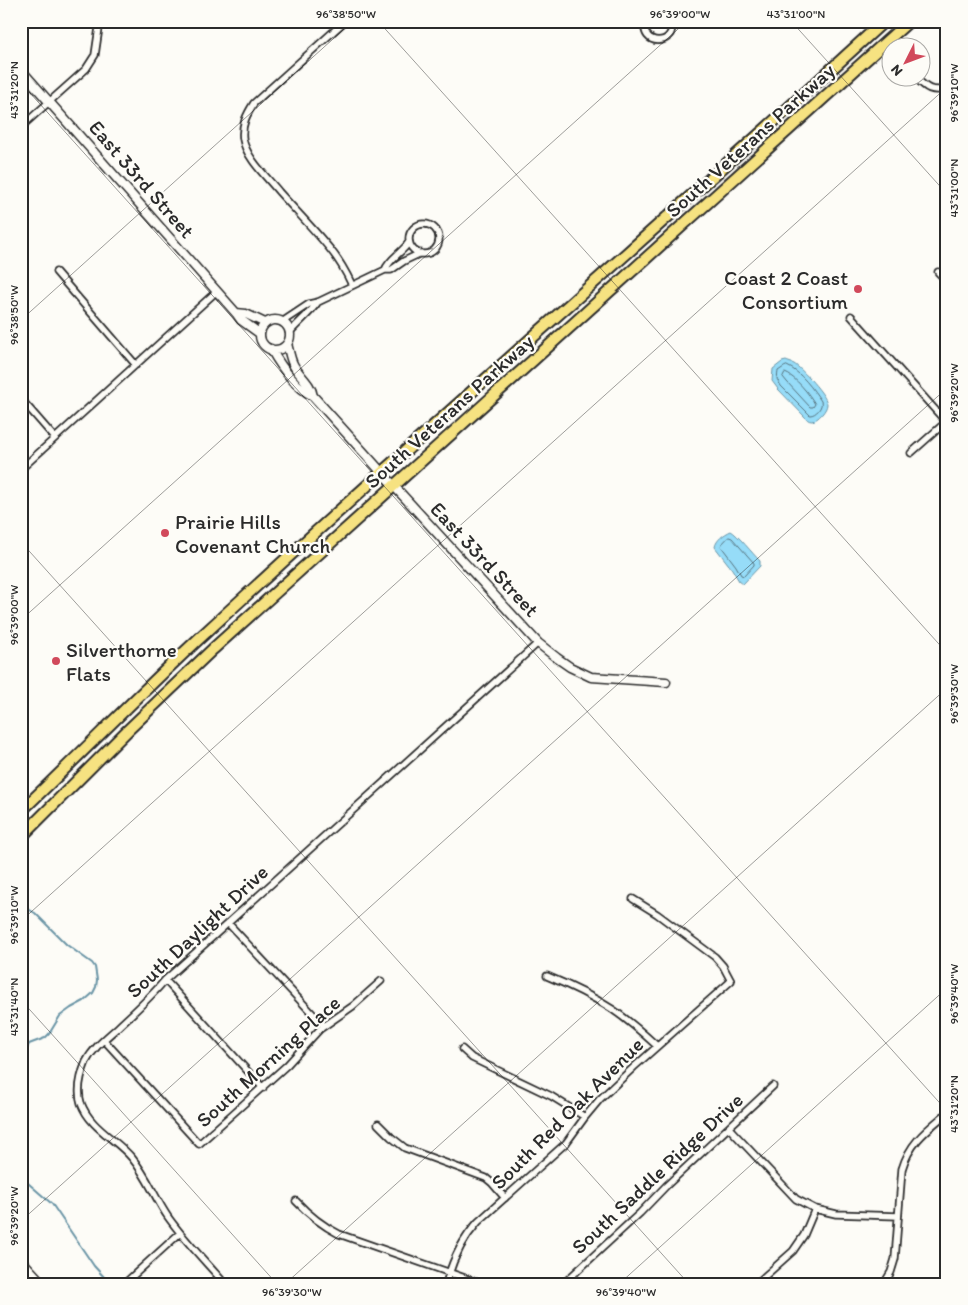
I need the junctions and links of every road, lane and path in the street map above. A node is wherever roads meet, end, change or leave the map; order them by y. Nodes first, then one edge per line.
1 (100, 21) edge
2 (346, 21) edge
3 (646, 21) edge
4 (884, 21) edge
5 (909, 21) edge
6 (672, 23) edge
7 (21, 70) edge
8 (929, 88) edge
9 (947, 89) edge
10 (50, 102) junction
11 (21, 127) edge
12 (409, 242) junction
13 (421, 253) junction
14 (385, 270) junction
15 (56, 272) dead end
16 (938, 272) dead end
17 (947, 282) edge
18 (352, 285) junction
19 (217, 291) junction
20 (318, 302) junction
21 (236, 313) junction
22 (851, 316) dead end
23 (282, 322) junction
24 (265, 323) junction
25 (290, 332) junction
26 (259, 333) junction
27 (287, 344) junction
28 (270, 350) junction
29 (136, 365) junction
30 (313, 396) junction
31 (21, 399) edge
32 (946, 422) edge
33 (55, 438) junction
34 (912, 452) dead end
35 (21, 468) edge
36 (382, 472) junction
37 (394, 486) junction
38 (538, 642) junction
39 (666, 682) dead end
40 (21, 811) edge
41 (21, 837) edge
42 (633, 899) dead end
43 (228, 923) junction
44 (547, 976) dead end
45 (165, 980) junction
46 (381, 982) dead end
47 (324, 1026) junction
48 (104, 1040) junction
49 (657, 1046) junction
50 (462, 1049) dead end
51 (773, 1086) dead end
52 (262, 1088) junction
53 (947, 1112) edge
54 (585, 1117) junction
55 (378, 1124) dead end
56 (729, 1128) junction
57 (505, 1198) junction
58 (296, 1201) dead end
59 (815, 1209) junction
60 (898, 1216) junction
61 (180, 1233) junction
62 (21, 1260) edge
63 (450, 1272) junction
64 (21, 1280) edge
65 (24, 1284) edge
66 (43, 1284) edge
67 (124, 1284) edge
68 (225, 1284) edge
69 (446, 1284) edge
70 (482, 1284) edge
71 (563, 1284) edge
72 (756, 1284) edge
73 (884, 1284) edge

1 - 10 street
2 - 18 street
3 - 6 street
4 - 36 highway, South Veterans Parkway
5 - 37 highway, South Veterans Parkway
7 - 10 street, East 33rd Street
8 - 9 street
10 - 11 street
10 - 19 street, East 33rd Street
12 - 13 street
12 - 13 street
12 - 14 street
13 - 14 street
14 - 18 street
15 - 29 street
16 - 17 street
18 - 20 street
19 - 21 street, East 33rd Street
19 - 29 street
20 - 23 street
20 - 25 street
21 - 24 street
21 - 26 street, East 33rd Street
22 - 32 street
23 - 24 street
23 - 25 street
24 - 26 street
25 - 27 street
26 - 28 street, East 33rd Street
27 - 28 street
27 - 30 street, East 33rd Street
28 - 30 street, East 33rd Street
29 - 33 street
30 - 36 street, East 33rd Street
31 - 33 street
32 - 34 street
33 - 35 street
36 - 37 street, East 33rd Street
36 - 40 highway, South Veterans Parkway
37 - 38 street, East 33rd Street
37 - 41 highway, South Veterans Parkway
38 - 39 street, East 33rd Street
38 - 43 street, South Daylight Drive
42 - 49 street, South Red Oak Avenue
43 - 45 street, South Daylight Drive
43 - 47 street
44 - 49 street
45 - 48 street, South Daylight Drive
45 - 52 street
46 - 47 street, South Morning Place
47 - 52 street, South Morning Place
48 - 52 street, South Morning Place
48 - 61 street, South Daylight Drive
49 - 54 street, South Red Oak Avenue
50 - 54 street
51 - 56 street, South Saddle Ridge Drive
53 - 60 street
54 - 57 street, South Red Oak Avenue
55 - 57 street
56 - 59 street
56 - 71 street, South Saddle Ridge Drive
57 - 63 street, South Red Oak Avenue
58 - 63 street
59 - 60 street
59 - 72 street
60 - 73 street
61 - 67 street
61 - 68 street, South Daylight Drive
62 - 66 street
63 - 69 street, South Red Oak Avenue
63 - 70 street
64 - 65 street

